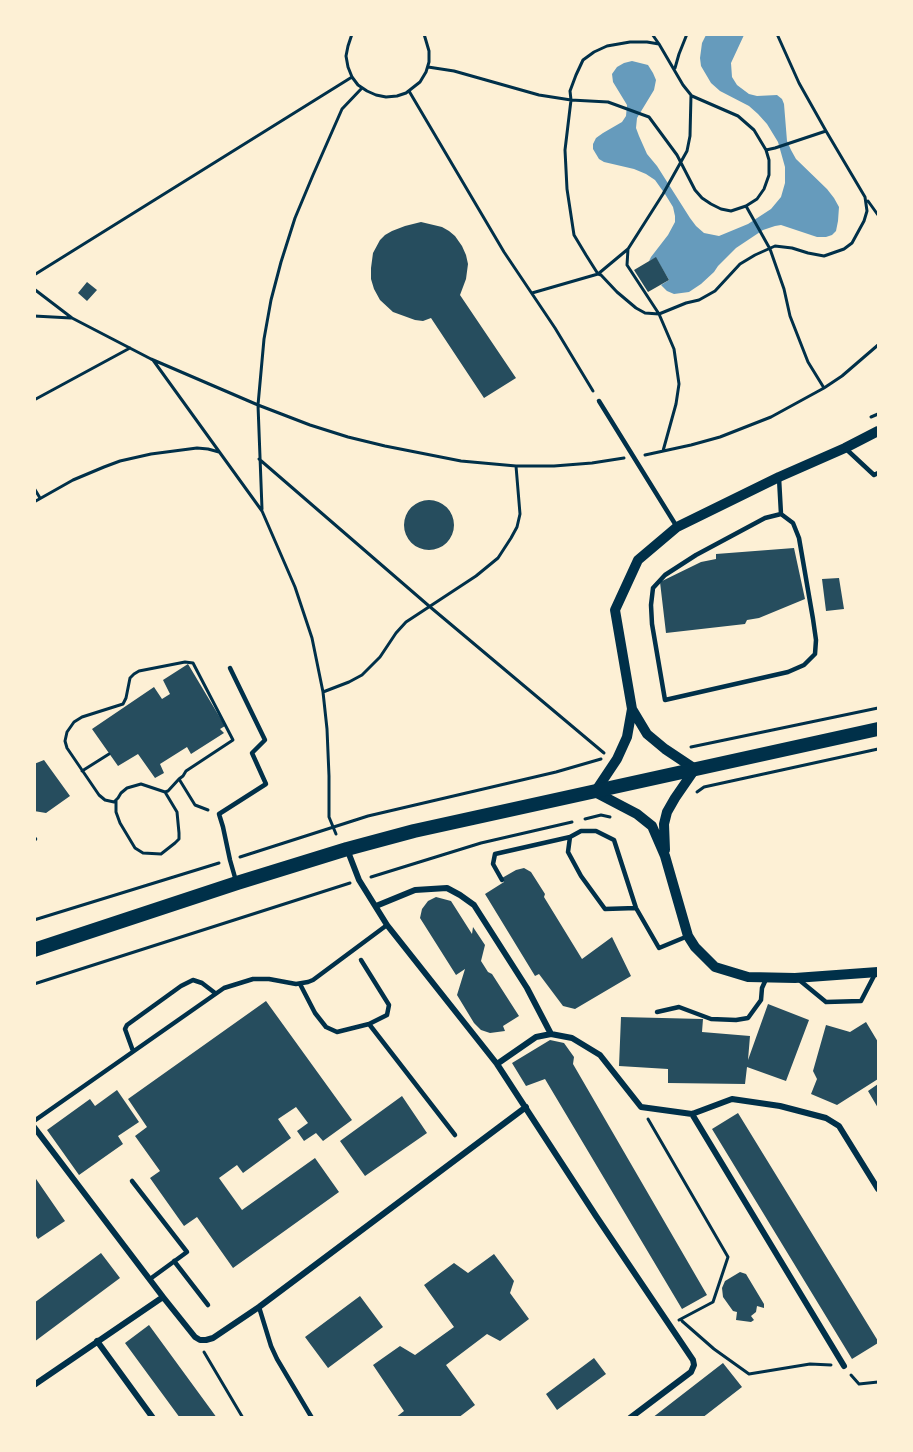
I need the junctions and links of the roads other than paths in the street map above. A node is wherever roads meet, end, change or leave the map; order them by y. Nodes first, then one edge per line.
1 (599, 400) road end
2 (879, 431) edge
3 (845, 448) junction
4 (879, 473) edge
5 (779, 477) junction
6 (781, 514) junction
7 (677, 527) junction
8 (230, 668) dead end
9 (632, 710) junction
10 (879, 729) edge
11 (695, 769) junction
12 (595, 792) junction
13 (570, 837) junction
14 (347, 849) junction
15 (665, 856) junction
16 (502, 880) dead end
17 (237, 883) junction
18 (376, 906) junction
19 (636, 908) junction
20 (387, 925) junction
21 (688, 936) junction
22 (34, 950) edge
23 (360, 960) dead end
24 (877, 972) edge
25 (767, 977) junction
26 (795, 978) junction
27 (300, 984) junction
28 (216, 993) junction
29 (657, 1012) dead end
30 (369, 1024) junction
31 (551, 1034) junction
32 (133, 1051) junction
33 (497, 1064) junction
34 (526, 1107) junction
35 (692, 1114) junction
36 (34, 1120) edge
37 (34, 1127) edge
38 (455, 1135) dead end
39 (132, 1181) dead end
40 (879, 1189) edge
41 (174, 1261) junction
42 (150, 1279) junction
43 (163, 1297) junction
44 (208, 1305) dead end
45 (259, 1307) junction
46 (97, 1341) junction
47 (844, 1366) road end
48 (34, 1384) edge
49 (153, 1418) edge
50 (312, 1418) edge
51 (630, 1418) edge

1 - 7 lane
2 - 3 street
3 - 4 lane
3 - 5 street
5 - 6 lane
5 - 7 street
6 - 6 lane
7 - 9 street
8 - 17 lane
9 - 11 street
9 - 12 street
10 - 11 highway
11 - 12 highway
11 - 15 street
12 - 14 highway
12 - 15 street
13 - 16 lane
13 - 19 lane
13 - 19 lane
14 - 17 highway
14 - 18 street
15 - 21 street
17 - 22 highway
18 - 20 street
18 - 31 street
19 - 21 lane
20 - 27 lane
20 - 33 street
21 - 25 street
23 - 30 lane
24 - 26 street
24 - 26 lane
25 - 26 street
25 - 29 lane
27 - 28 lane
27 - 30 lane
28 - 32 lane
28 - 32 lane
30 - 38 lane
31 - 33 street
31 - 35 street
32 - 36 lane
33 - 34 street
34 - 45 street
34 - 51 street
35 - 40 street
35 - 47 street
37 - 42 street
39 - 41 lane
41 - 42 lane
41 - 44 lane
42 - 43 street
43 - 45 street
43 - 46 street
45 - 50 lane
46 - 48 street
46 - 49 street

